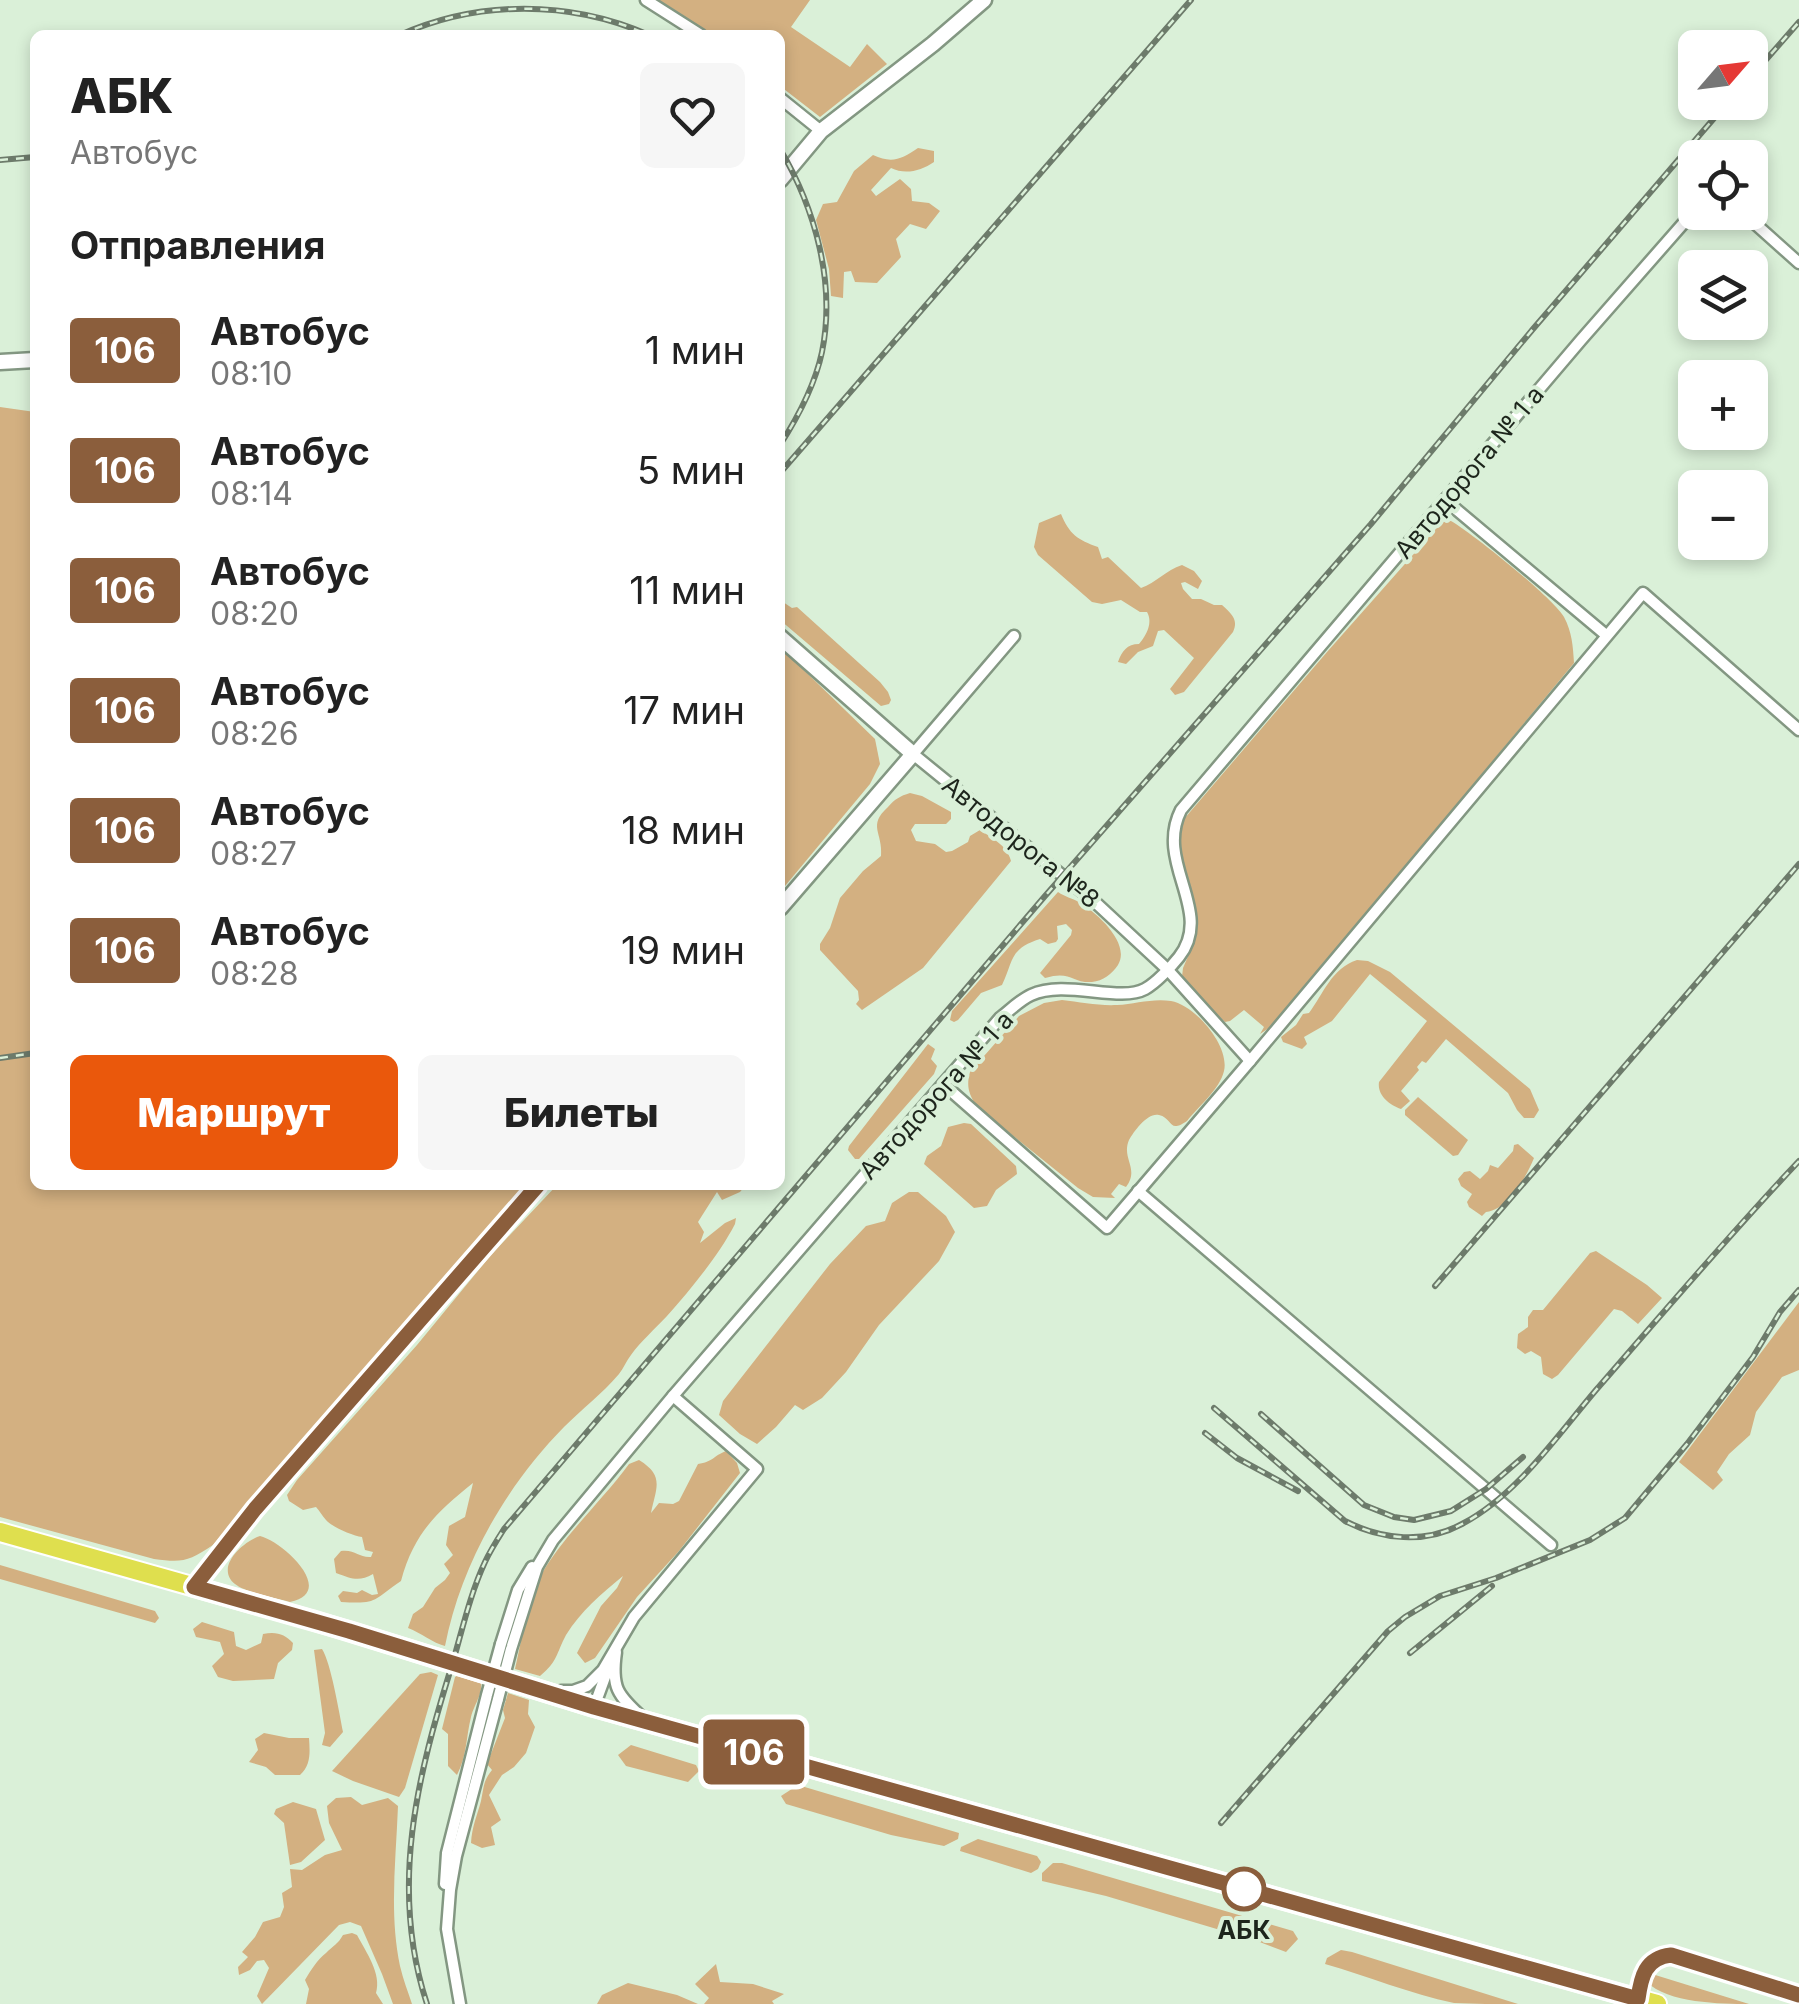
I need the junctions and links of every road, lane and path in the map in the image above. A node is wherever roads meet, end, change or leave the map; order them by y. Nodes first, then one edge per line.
1 (646, 0) edge
2 (984, 0) edge
3 (693, 30) edge
4 (785, 102) edge
5 (821, 131) junction
6 (785, 174) edge
7 (1678, 230) edge
8 (1763, 230) edge
9 (1799, 262) edge
10 (30, 360) edge
11 (0, 362) edge
12 (1446, 500) junction
13 (1606, 635) junction
14 (1014, 636) dead end
15 (785, 641) edge
16 (1799, 730) edge
17 (913, 754) junction
18 (785, 902) edge
19 (1167, 969) junction
20 (1250, 1061) junction
21 (943, 1084) junction
22 (534, 1190) edge
23 (1138, 1192) junction
24 (673, 1396) junction
25 (0, 1532) edge
26 (1551, 1545) dead end
27 (194, 1587) junction
28 (616, 1646) junction
29 (546, 1691) junction
30 (594, 1707) junction
31 (647, 1722) junction
32 (1799, 1995) edge
33 (1637, 2001) edge
34 (460, 2004) edge
35 (1656, 2004) edge

1 - 3 street
2 - 5 street
4 - 5 street
5 - 6 street
7 - 12 street, Автодорога № 1 а
8 - 9 street
10 - 11 street
12 - 13 street
12 - 19 street, Автодорога № 1 а
13 - 16 street
13 - 20 street
14 - 17 street
15 - 17 street, Автодорога №8
17 - 18 street
17 - 19 street, Автодорога №8
19 - 20 street, Автодорога №8
19 - 21 street, Автодорога № 1 а
20 - 23 street
21 - 23 street
21 - 24 street, Автодорога № 1 а
22 - 27 street
23 - 26 street
24 - 28 street
24 - 34 street, Автодорога № 1 а, bridge
25 - 27 highway
27 - 29 highway
28 - 29 street
28 - 30 street
28 - 31 street
29 - 30 highway
30 - 31 highway
31 - 33 highway
32 - 33 street
33 - 35 highway

